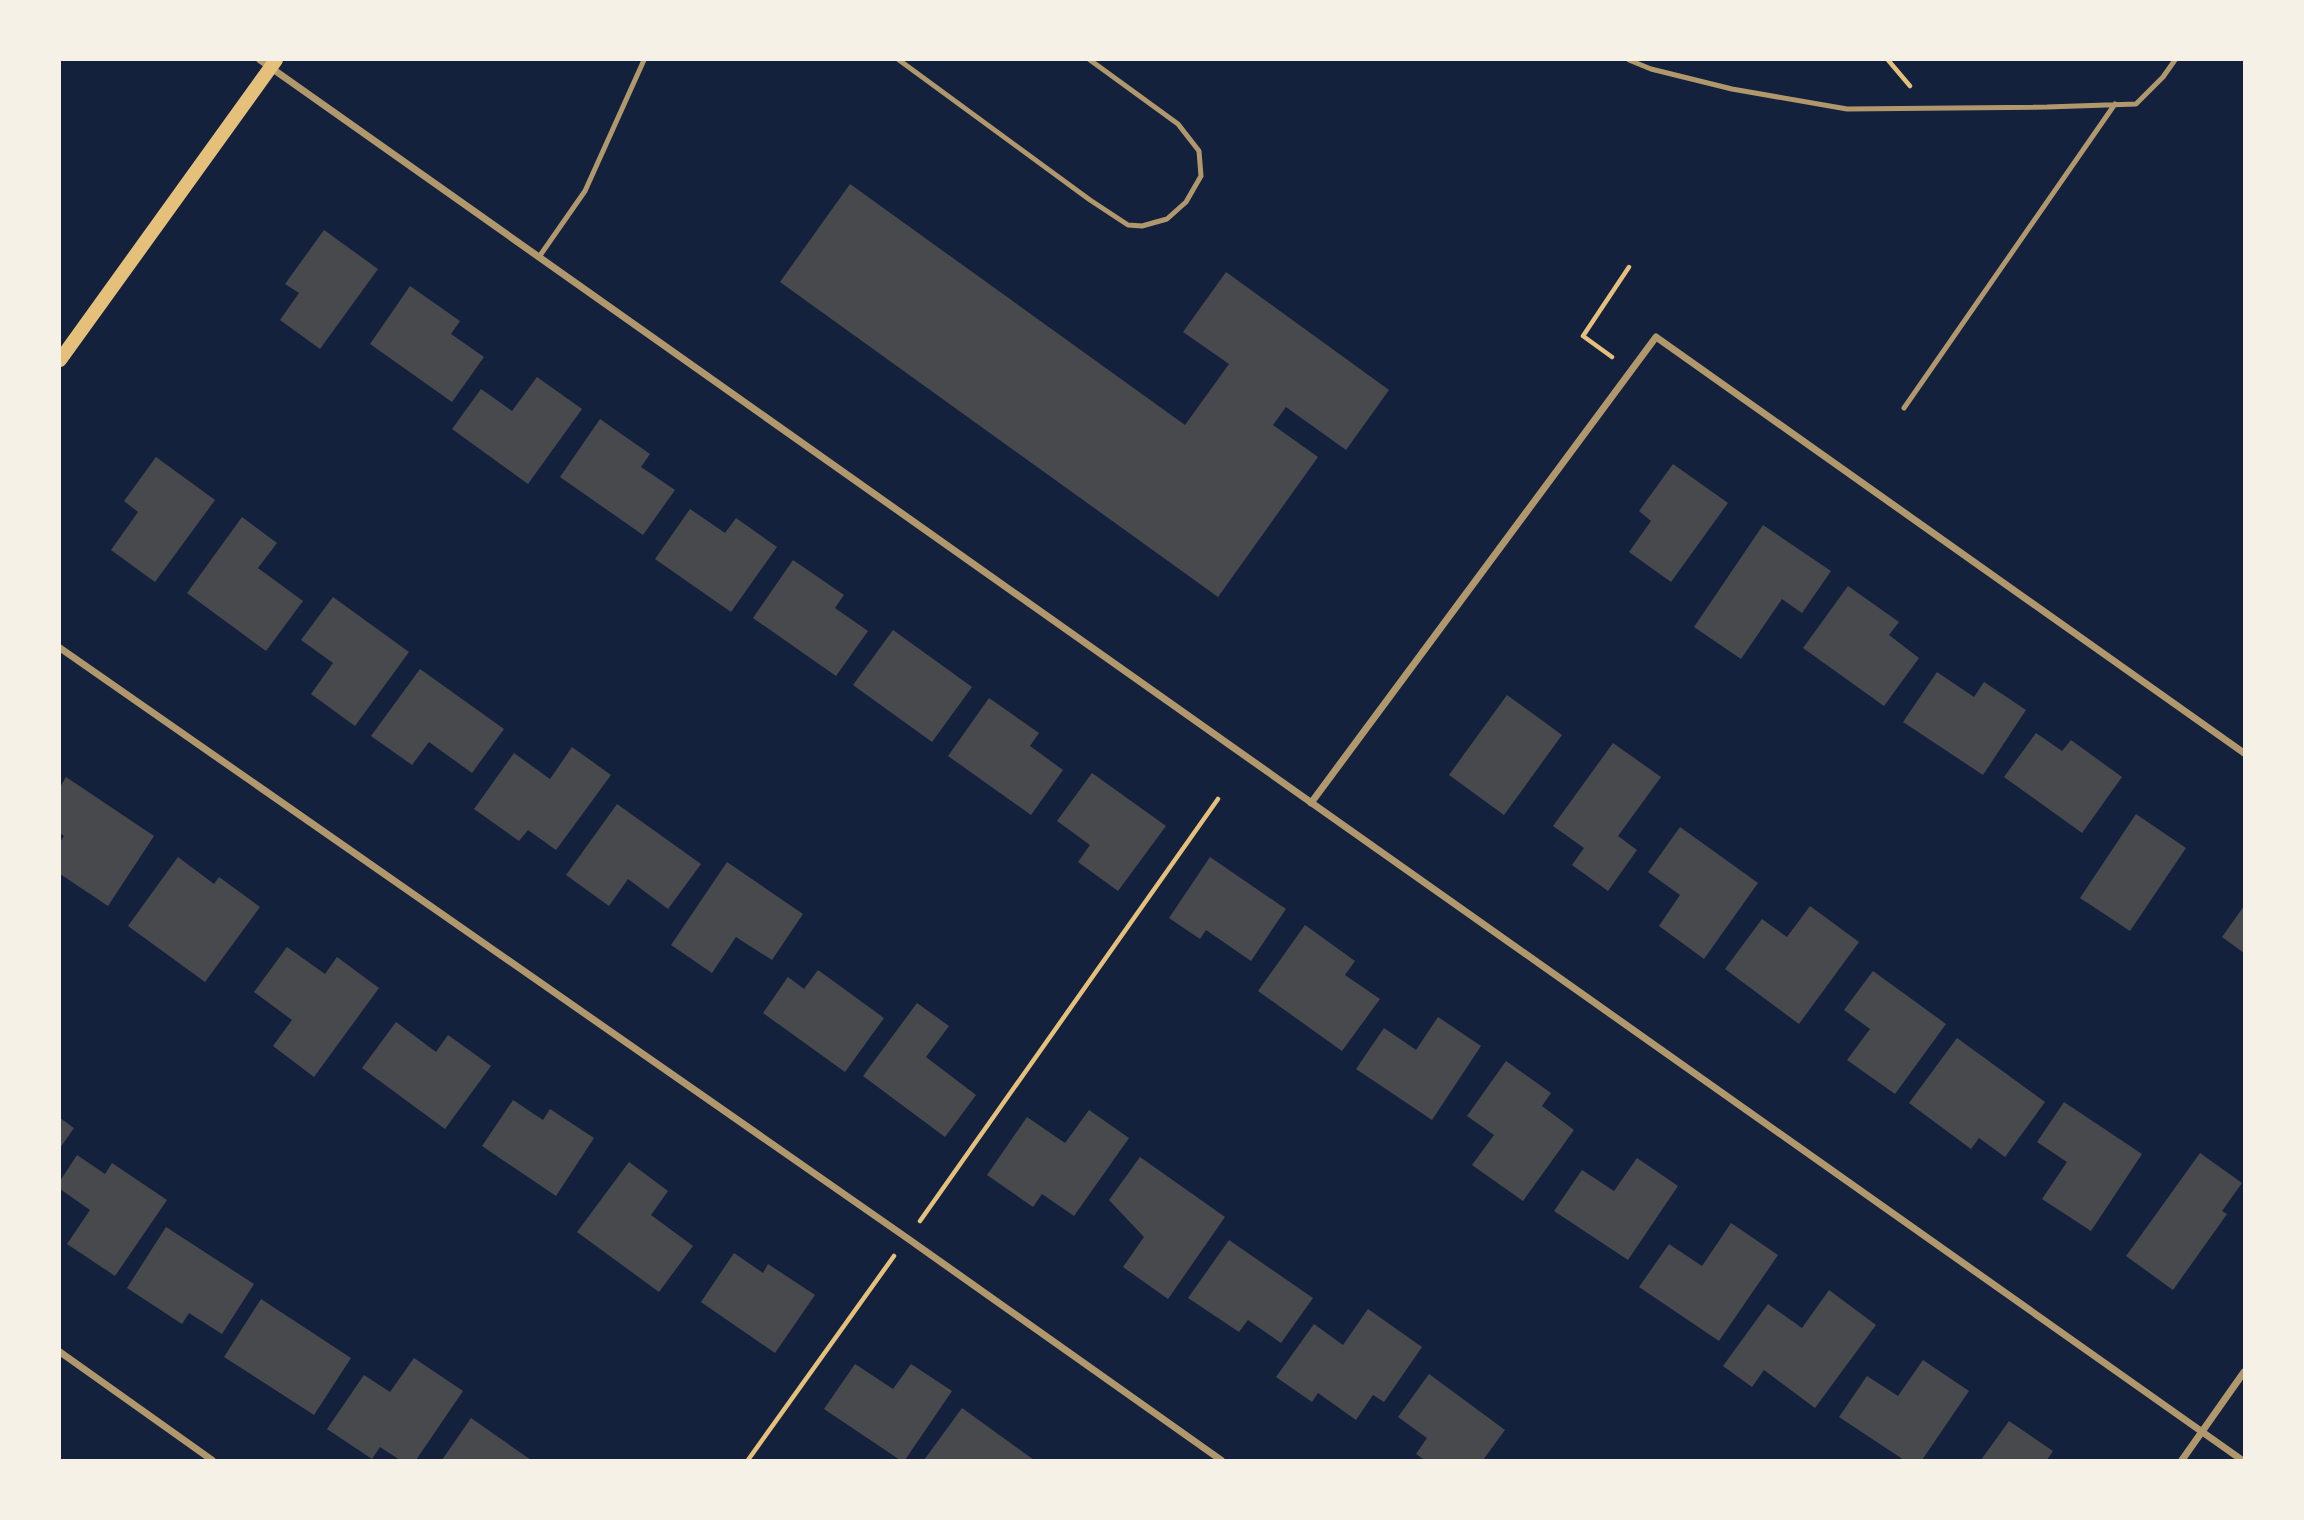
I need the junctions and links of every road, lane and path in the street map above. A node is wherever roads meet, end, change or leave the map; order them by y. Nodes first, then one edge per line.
1 (644, 60) edge
2 (899, 60) edge
3 (1090, 60) edge
4 (1629, 60) edge
5 (1888, 60) edge
6 (2175, 60) edge
7 (269, 62) edge
8 (1913, 89) dead end
9 (2115, 104) junction
10 (539, 257) junction
11 (1629, 267) dead end
12 (1600, 349) dead end
13 (60, 360) edge
14 (1904, 408) dead end
15 (60, 648) edge
16 (2245, 753) edge
17 (1218, 799) dead end
18 (1311, 803) junction
19 (907, 1238) junction
20 (60, 1352) edge
21 (2245, 1372) edge
22 (2202, 1432) junction
23 (212, 1461) edge
24 (748, 1461) edge
25 (1221, 1461) edge
26 (2182, 1461) edge
27 (2242, 1461) edge

1 - 10 lane
2 - 3 lane
4 - 9 lane
5 - 8 path
6 - 9 lane
7 - 10 street
7 - 13 main road
9 - 14 lane
10 - 18 street
11 - 12 path
15 - 19 street
16 - 18 street
17 - 19 path
18 - 22 street
19 - 24 path
19 - 25 street
20 - 23 street
21 - 22 street
22 - 26 street
22 - 27 street

